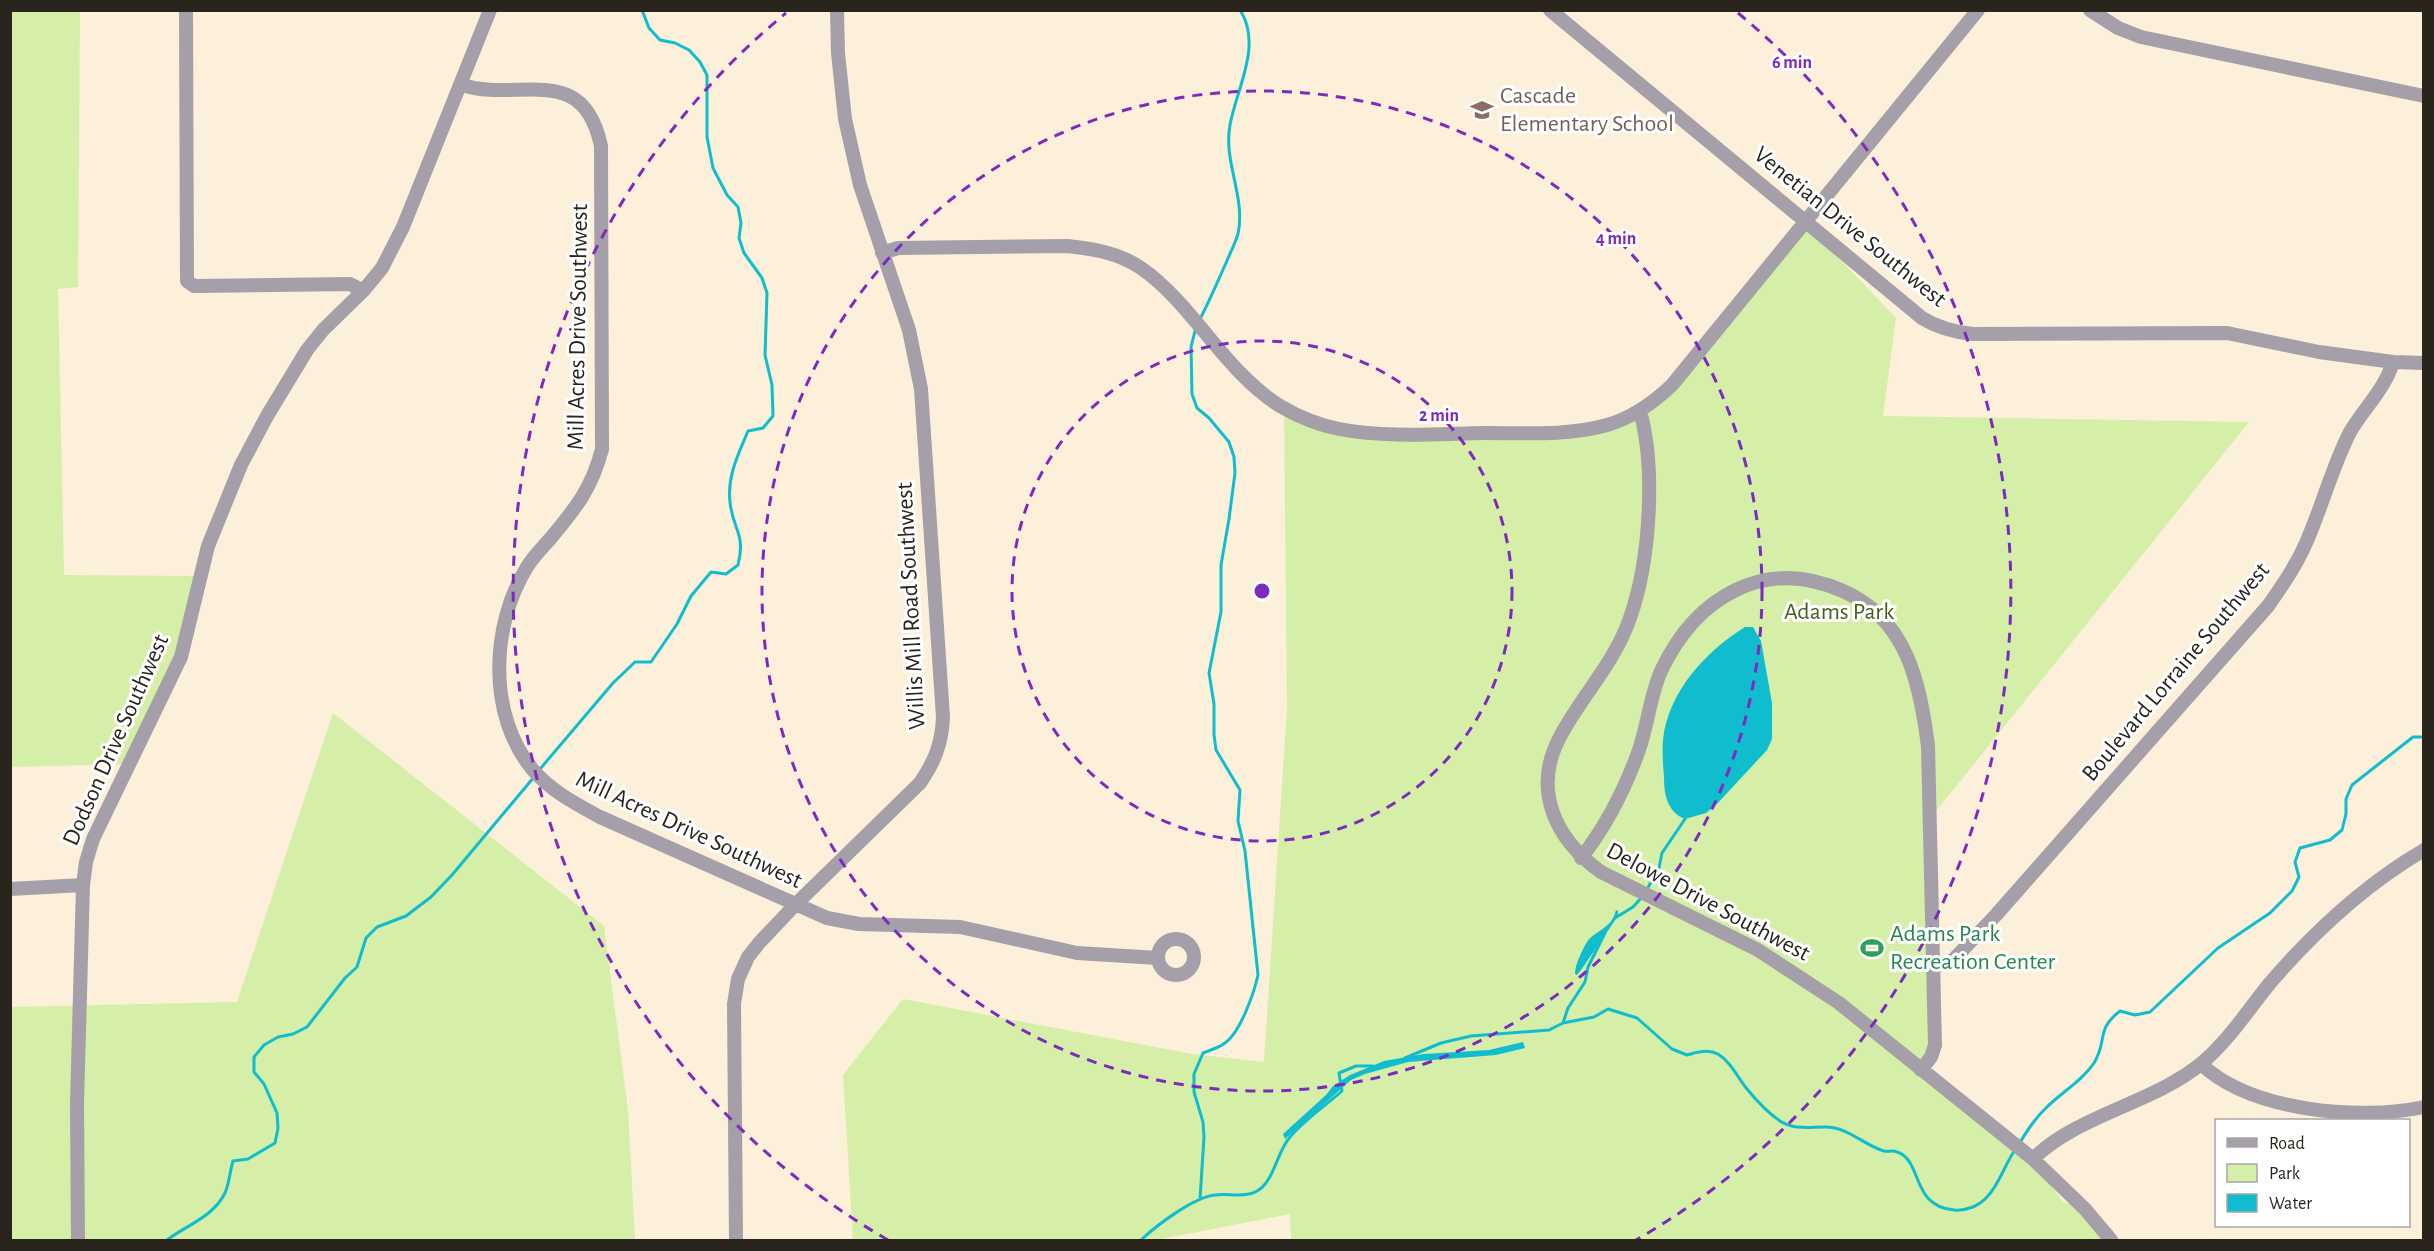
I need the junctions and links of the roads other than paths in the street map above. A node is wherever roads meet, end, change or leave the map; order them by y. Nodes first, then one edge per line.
1 (186, 10) edge
2 (490, 10) edge
3 (837, 10) edge
4 (1550, 10) edge
5 (1978, 10) edge
6 (2090, 10) edge
7 (462, 85) junction
8 (2424, 96) edge
9 (1806, 222) junction
10 (882, 253) junction
11 (363, 291) junction
12 (2393, 362) junction
13 (2424, 363) edge
14 (1640, 411) junction
15 (2424, 850) edge
16 (1581, 858) junction
17 (83, 885) junction
18 (10, 889) edge
19 (795, 905) junction
20 (1158, 958) dead end
21 (1933, 965) junction
22 (2201, 1064) junction
23 (1921, 1070) junction
24 (2424, 1107) edge
25 (2033, 1159) junction
26 (78, 1240) edge
27 (736, 1240) edge
28 (2111, 1240) edge

1 - 11 street
2 - 7 street, Dodson Drive Southwest
3 - 10 street, Willis Mill Road Southwest
4 - 9 street, Venetian Drive Southwest
5 - 9 street
6 - 8 street
7 - 11 street, Dodson Drive Southwest
7 - 19 street, Mill Acres Drive Southwest
9 - 12 street, Venetian Drive Southwest
9 - 14 street
10 - 14 street
10 - 19 street, Willis Mill Road Southwest
11 - 17 street, Dodson Drive Southwest
12 - 13 street, Venetian Drive Southwest
12 - 21 street, Boulevard Lorraine Southwest
14 - 16 street, Delowe Drive Southwest
15 - 22 street
16 - 21 street
16 - 23 street, Delowe Drive Southwest
17 - 18 street
17 - 26 street, Dodson Drive Southwest
19 - 20 street, Mill Acres Drive Southwest
19 - 27 street, Willis Mill Road Southwest
21 - 23 street
22 - 24 street
22 - 25 street
23 - 25 street, Delowe Drive Southwest
25 - 28 street, Delowe Drive Southwest

